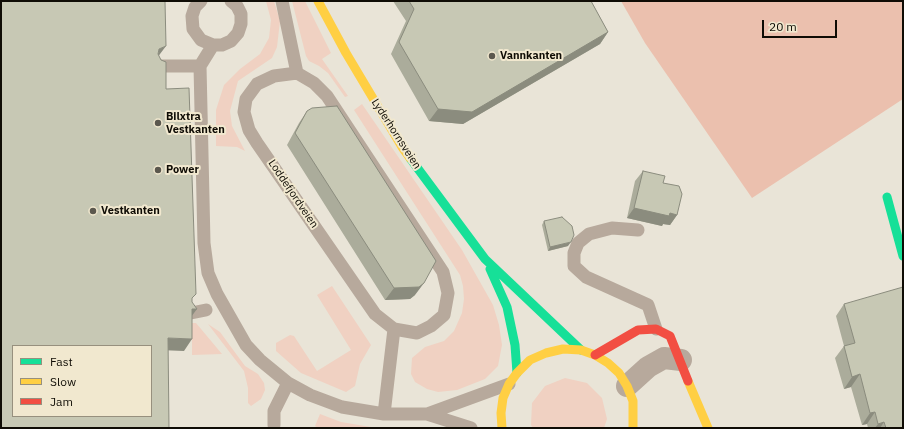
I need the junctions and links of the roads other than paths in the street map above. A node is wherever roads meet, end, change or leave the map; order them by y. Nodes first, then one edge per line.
1 (201, 1) edge
2 (231, 1) edge
3 (282, 1) edge
4 (318, 1) edge
5 (213, 45) junction
6 (157, 66) edge
7 (200, 66) junction
8 (297, 73) junction
9 (887, 197) dead end
10 (638, 230) dead end
11 (903, 256) edge
12 (485, 259) junction
13 (206, 310) dead end
14 (191, 313) edge
15 (394, 329) junction
16 (656, 329) junction
17 (581, 350) junction
18 (596, 355) junction
19 (681, 360) junction
20 (517, 372) junction
21 (288, 382) junction
22 (509, 384) junction
23 (627, 386) junction
24 (384, 414) junction
25 (427, 414) junction
26 (634, 417) junction
27 (275, 427) edge
28 (471, 428) edge
29 (502, 428) edge
30 (633, 428) edge
31 (640, 428) edge
32 (708, 428) edge

1 - 5 lane
2 - 5 lane
3 - 8 lane
4 - 12 main road, Lyderhornsveien
5 - 7 lane
6 - 7 lane
7 - 21 lane
8 - 15 lane, Loddefjordveien
8 - 15 lane
9 - 11 main road
10 - 16 lane
12 - 17 main road, Lyderhornsveien
12 - 20 main road, Lyderhornsveien
13 - 14 lane
15 - 24 lane
16 - 18 main road
16 - 19 main road
17 - 18 main road
17 - 20 main road
18 - 23 main road
19 - 23 street
19 - 32 main road
20 - 22 main road
21 - 24 lane
21 - 27 lane
22 - 25 lane
22 - 29 main road
23 - 26 main road
24 - 25 lane
25 - 28 lane
26 - 30 main road
26 - 31 main road

